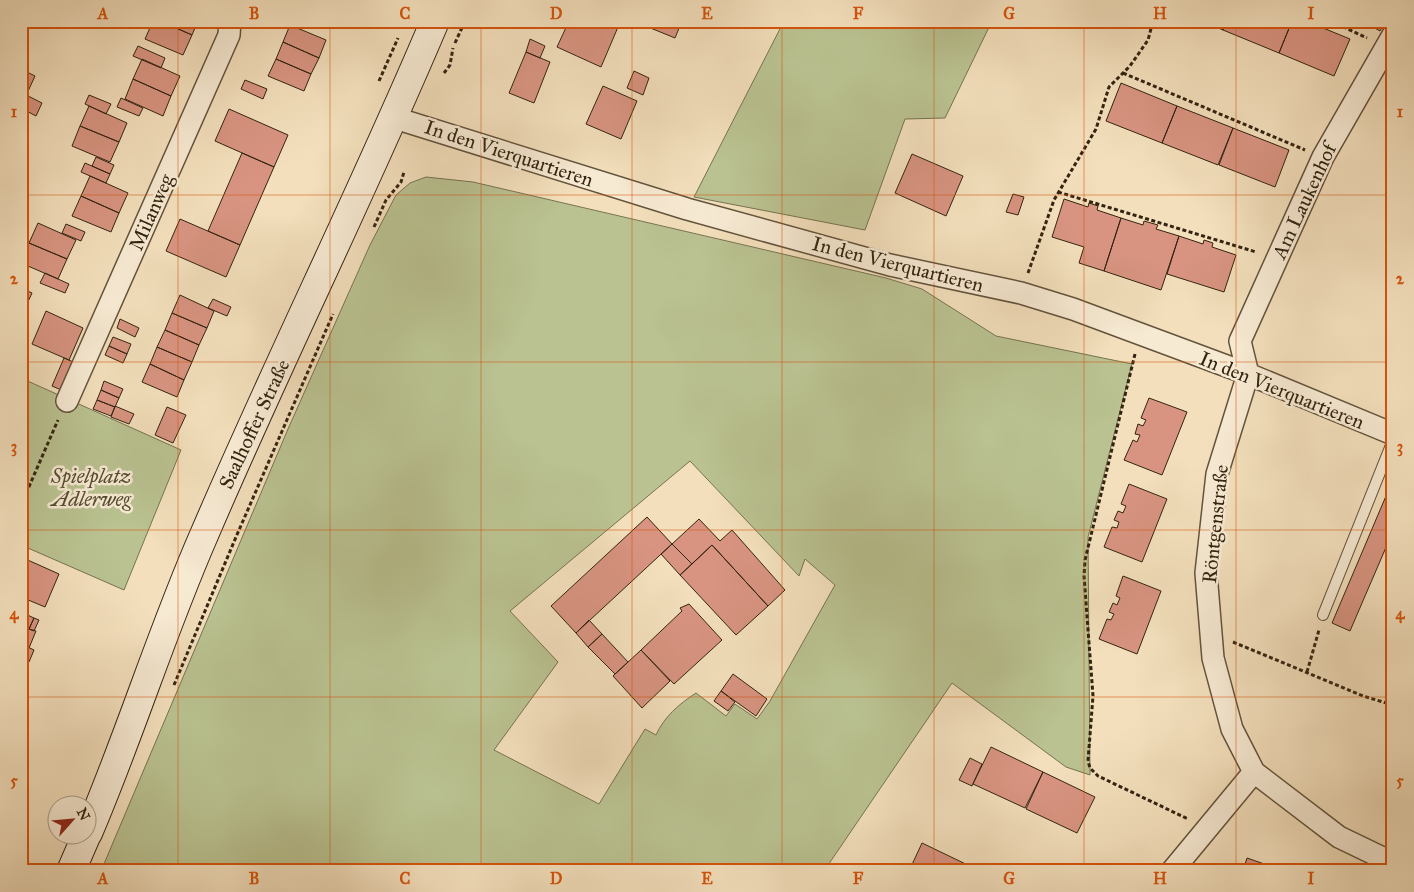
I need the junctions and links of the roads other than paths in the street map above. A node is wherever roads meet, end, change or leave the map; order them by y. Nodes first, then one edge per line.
1 (230, 21) edge
2 (436, 21) edge
3 (1390, 41) edge
4 (395, 118) junction
5 (1248, 374) junction
6 (67, 401) road end
7 (1393, 434) edge
8 (1393, 440) edge
9 (1323, 614) road end
10 (1254, 772) junction
11 (98, 806) edge
12 (83, 844) edge
13 (1393, 863) edge
14 (71, 871) edge
15 (1172, 871) edge

1 - 6 street, Milanweg
2 - 4 main road, Saalhoffer Straße
3 - 5 street, Am Laukenhof
4 - 5 street, In den Vierquartieren
4 - 11 main road, Saalhoffer Straße
5 - 7 street, In den Vierquartieren
5 - 10 street, Röntgenstraße
8 - 9 lane
10 - 13 street, Röntgenstraße
10 - 15 street
12 - 14 main road, Saalhoffer Straße

